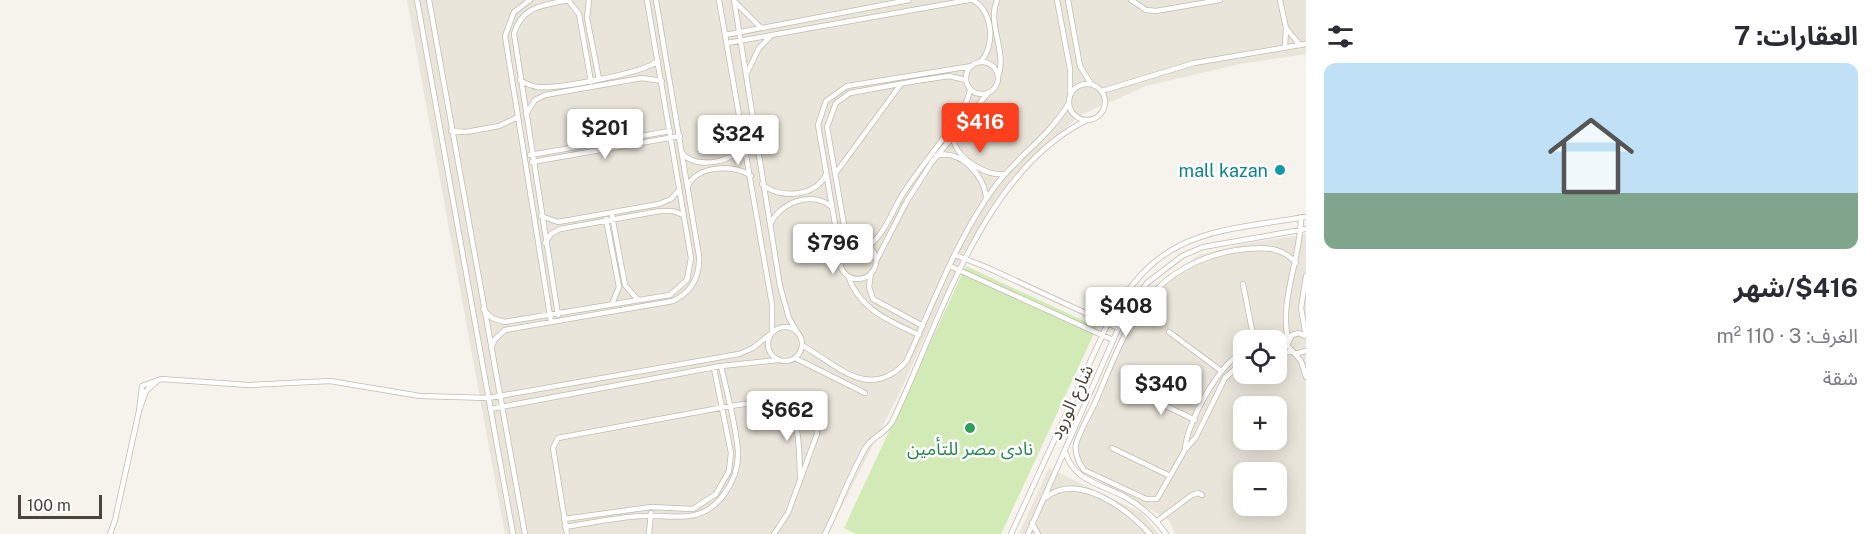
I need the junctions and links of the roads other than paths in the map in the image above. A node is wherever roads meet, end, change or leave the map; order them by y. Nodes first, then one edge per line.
1 (417, 0) edge
2 (429, 0) edge
3 (530, 0) edge
4 (568, 0) edge
5 (589, 0) edge
6 (647, 0) edge
7 (657, 0) edge
8 (719, 0) edge
9 (734, 0) edge
10 (909, 0) edge
11 (970, 0) edge
12 (997, 0) edge
13 (1057, 0) edge
14 (1068, 0) edge
15 (1131, 0) edge
16 (1220, 0) edge
17 (1280, 0) edge
18 (1188, 3) edge
19 (523, 4) junction
20 (528, 11) junction
21 (761, 28) junction
22 (1287, 28) junction
23 (739, 32) junction
24 (773, 34) junction
25 (725, 35) junction
26 (740, 40) junction
27 (727, 43) junction
28 (1306, 44) edge
29 (1300, 45) junction
30 (1285, 47) junction
31 (658, 61) junction
32 (980, 62) junction
33 (972, 66) junction
34 (746, 75) junction
35 (512, 77) junction
36 (998, 77) junction
37 (520, 78) junction
38 (598, 78) junction
39 (591, 80) junction
40 (966, 80) junction
41 (662, 81) junction
42 (901, 83) junction
43 (1091, 84) junction
44 (600, 85) junction
45 (592, 86) junction
46 (970, 90) junction
47 (1102, 91) junction
48 (988, 93) junction
49 (1069, 97) junction
50 (1069, 104) junction
51 (526, 114) junction
52 (518, 117) junction
53 (1087, 120) junction
54 (678, 129) junction
55 (670, 130) junction
56 (451, 131) junction
57 (953, 134) junction
58 (680, 136) junction
59 (671, 137) junction
60 (745, 143) junction
61 (533, 154) junction
62 (683, 154) junction
63 (525, 155) junction
64 (936, 156) junction
65 (534, 162) junction
66 (527, 163) junction
67 (826, 174) junction
68 (835, 174) junction
69 (1005, 174) junction
70 (751, 176) junction
71 (762, 184) junction
72 (688, 186) junction
73 (679, 190) junction
74 (986, 200) junction
75 (831, 207) junction
76 (611, 213) junction
77 (605, 214) junction
78 (540, 215) junction
79 (683, 216) junction
80 (1304, 217) edge
81 (613, 219) junction
82 (606, 220) junction
83 (770, 225) junction
84 (1304, 229) edge
85 (545, 243) junction
86 (861, 243) junction
87 (868, 246) junction
88 (955, 255) junction
89 (841, 259) junction
90 (966, 259) junction
91 (876, 261) junction
92 (1296, 262) junction
93 (950, 266) junction
94 (961, 270) junction
95 (871, 273) junction
96 (848, 276) junction
97 (1306, 276) edge
98 (1243, 284) dead end
99 (638, 300) junction
100 (612, 304) junction
101 (483, 309) junction
102 (557, 314) junction
103 (550, 315) junction
104 (558, 321) junction
105 (551, 322) junction
106 (1108, 323) junction
107 (923, 326) junction
108 (1118, 328) junction
109 (1252, 330) edge
110 (797, 332) junction
111 (1169, 332) dead end
112 (771, 334) junction
113 (919, 334) junction
114 (1102, 335) junction
115 (1306, 336) edge
116 (1113, 340) junction
117 (1288, 340) junction
118 (802, 345) junction
119 (490, 351) junction
120 (1306, 351) edge
121 (1287, 353) edge
122 (1293, 353) junction
123 (795, 358) junction
124 (778, 360) junction
125 (1233, 360) edge
126 (721, 366) junction
127 (714, 368) junction
128 (1220, 370) junction
129 (1233, 370) edge
130 (1306, 377) edge
131 (1137, 392) dead end
132 (864, 393) dead end
133 (1208, 393) junction
134 (498, 396) junction
135 (1215, 397) junction
136 (488, 398) junction
137 (783, 399) junction
138 (730, 406) junction
139 (722, 407) junction
140 (807, 407) junction
141 (500, 408) junction
142 (490, 409) junction
143 (794, 416) junction
144 (1195, 420) junction
145 (1112, 448) dead end
146 (1065, 450) junction
147 (1185, 450) junction
148 (799, 451) junction
149 (811, 453) junction
150 (1170, 476) junction
151 (800, 480) junction
152 (1202, 495) dead end
153 (1043, 500) junction
154 (651, 507) junction
155 (639, 508) junction
156 (651, 515) junction
157 (641, 516) junction
158 (564, 519) junction
159 (1157, 521) junction
160 (1032, 524) junction
161 (565, 527) junction
162 (649, 531) edge
163 (110, 534) edge
164 (513, 534) edge
165 (525, 534) edge
166 (567, 534) edge
167 (774, 534) edge
168 (825, 534) edge
169 (1011, 534) edge
170 (1028, 534) edge
171 (1038, 534) edge
172 (1150, 534) edge
173 (1166, 534) edge

1 - 136 street
2 - 56 street
3 - 19 street
4 - 20 street
4 - 39 street
5 - 38 street
6 - 31 street
7 - 54 street
8 - 25 street
9 - 21 street
9 - 23 street
10 - 21 street
11 - 24 street
11 - 32 street
12 - 36 street
13 - 49 street
14 - 43 street
15 - 18 street
16 - 18 street
17 - 22 street
19 - 20 street
19 - 35 street
20 - 37 street
21 - 23 street
22 - 29 street
22 - 30 street
23 - 25 street
23 - 26 street
24 - 26 street
24 - 34 street
25 - 27 street
26 - 27 street
26 - 34 street
27 - 60 street
28 - 29 street
29 - 30 street
30 - 47 street
31 - 38 street
31 - 41 street
32 - 33 street
32 - 36 street
33 - 40 street
33 - 67 street
34 - 71 street
35 - 37 street
35 - 52 street
36 - 48 street
37 - 39 street
37 - 51 street
38 - 39 street
38 - 44 street
39 - 45 street
40 - 42 street
40 - 46 street
41 - 44 street
41 - 55 street
42 - 68 street
42 - 68 street
43 - 47 street
43 - 49 street
44 - 45 street
45 - 51 street
46 - 48 street
46 - 87 street
47 - 53 street
48 - 57 street
49 - 50 street
50 - 53 street
50 - 69 street
51 - 61 street
52 - 56 street
52 - 63 street
53 - 90 street
54 - 55 street
54 - 58 street
55 - 59 street
55 - 61 street
56 - 101 street
57 - 64 street
57 - 69 street
58 - 59 street
58 - 62 street
59 - 65 street
59 - 73 street
60 - 62 street
60 - 70 street
61 - 63 street
61 - 65 street
62 - 72 street
63 - 66 street
64 - 74 street
64 - 91 street
65 - 66 street
65 - 78 street
66 - 103 street
67 - 71 street
67 - 75 street
68 - 86 street
69 - 74 street
70 - 72 street
70 - 112 street
71 - 83 street
72 - 104 street
73 - 76 street
73 - 79 street
74 - 88 street
75 - 83 street
75 - 89 street
76 - 77 street
76 - 81 street
77 - 78 street
77 - 82 street
78 - 85 street
79 - 81 street
79 - 99 street
80 - 84 street
80 - 106 street, شارع الورود
81 - 82 street
81 - 99 street
82 - 85 street
82 - 100 street
83 - 110 street
84 - 92 street
84 - 108 street, شارع الورود
85 - 102 street
86 - 87 street
86 - 89 street
87 - 91 street
88 - 90 street
88 - 93 street
89 - 96 street
90 - 94 street
90 - 106 street
91 - 95 street
92 - 117 street
92 - 150 street
93 - 94 street
93 - 107 street
94 - 114 street
94 - 168 street
95 - 96 street
95 - 107 street
96 - 113 street
97 - 115 street
98 - 109 street
99 - 100 street
100 - 102 street
101 - 103 street
101 - 119 street
102 - 103 street
102 - 104 street
103 - 105 street
104 - 105 street
105 - 119 street
106 - 108 street
106 - 114 street, شارع الورود
107 - 113 street
108 - 116 street, شارع الورود
110 - 112 street
110 - 118 street
111 - 128 street
112 - 124 street
112 - 134 street
113 - 118 street
114 - 116 street
114 - 169 street, شارع الورود
115 - 117 street
116 - 146 street, شارع الورود
117 - 122 street
118 - 123 street
119 - 134 street
120 - 122 street
121 - 122 street
122 - 130 street
123 - 124 street
123 - 132 street
124 - 126 street
125 - 128 street
126 - 127 street
126 - 138 street
127 - 139 street
127 - 141 street
128 - 133 street
129 - 135 street
131 - 144 street
133 - 135 street
133 - 144 street
134 - 136 street
134 - 141 street
135 - 147 street
136 - 142 street
136 - 163 street
137 - 138 street
137 - 140 street
137 - 143 street
138 - 139 street
138 - 156 street
139 - 154 street
139 - 158 street
140 - 143 street
140 - 149 street
141 - 142 street
141 - 165 street
142 - 164 street
143 - 148 street
144 - 147 street
145 - 150 street
146 - 153 street, شارع الورود
146 - 159 street
147 - 150 street
148 - 149 street
148 - 151 street
149 - 151 street
151 - 167 street
152 - 159 street
153 - 160 street, شارع الورود
153 - 172 street
154 - 155 street
154 - 156 street
155 - 157 street
155 - 158 street
156 - 157 street
156 - 162 street
157 - 161 street
157 - 162 street
158 - 161 street
159 - 173 street
160 - 170 street, شارع الورود
160 - 171 street
161 - 166 street

